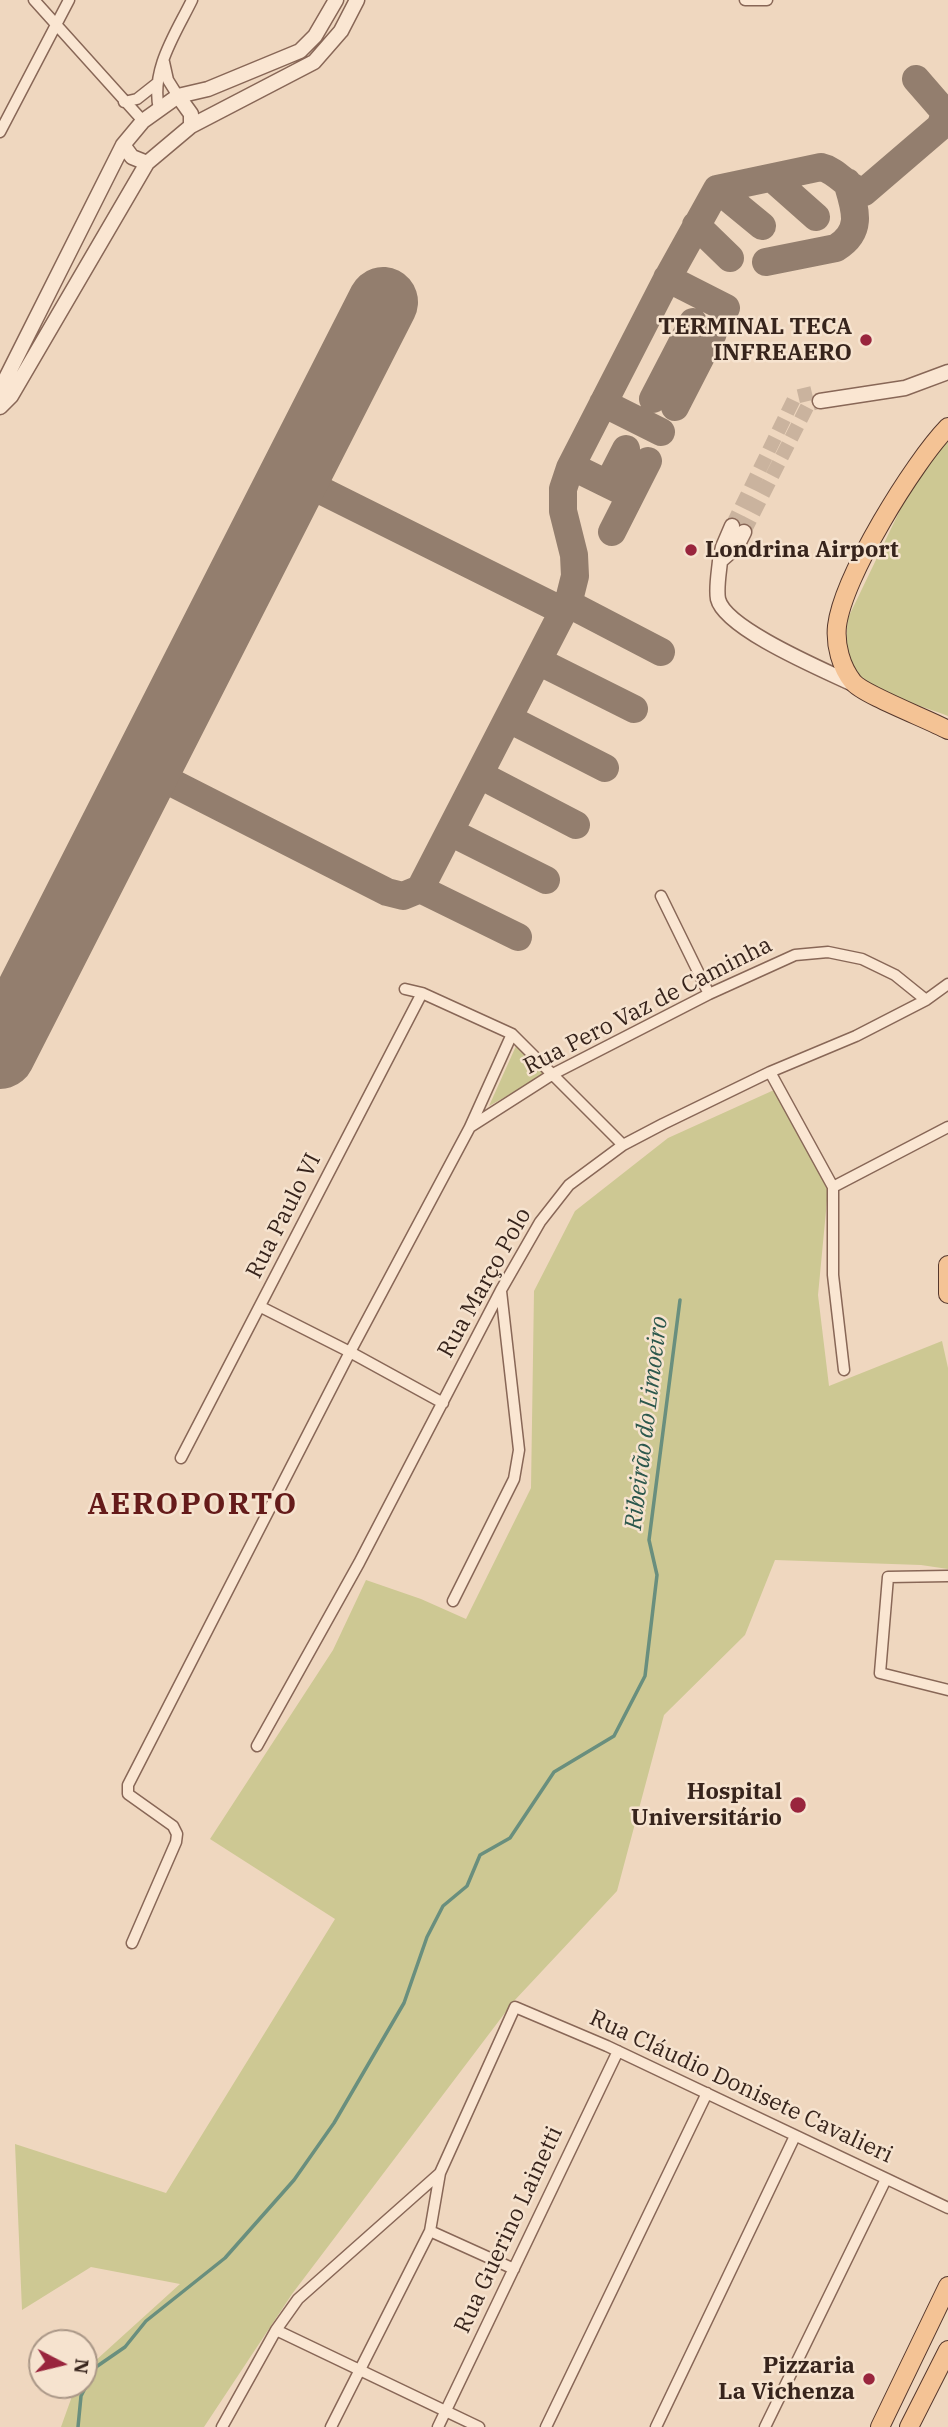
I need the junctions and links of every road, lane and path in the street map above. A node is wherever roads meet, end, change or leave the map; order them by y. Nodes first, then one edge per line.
1 (34, 0) edge
2 (69, 0) edge
3 (192, 0) edge
4 (336, 0) edge
5 (358, 0) edge
6 (744, 0) edge
7 (767, 0) edge
8 (56, 25) junction
9 (163, 59) junction
10 (156, 84) junction
11 (178, 96) junction
12 (124, 102) junction
13 (159, 108) junction
14 (143, 121) junction
15 (191, 126) junction
16 (0, 132) edge
17 (122, 145) junction
18 (147, 163) junction
19 (948, 372) edge
20 (3, 389) edge
21 (816, 397) tunnel mouth
22 (0, 407) edge
23 (948, 426) edge
24 (738, 529) tunnel mouth
25 (855, 685) junction
26 (946, 728) edge
27 (661, 896) dead end
28 (948, 984) edge
29 (405, 989) dead end
30 (422, 993) junction
31 (709, 994) junction
32 (926, 1000) junction
33 (512, 1034) junction
34 (770, 1072) junction
35 (553, 1074) junction
36 (470, 1127) junction
37 (948, 1127) edge
38 (623, 1145) junction
39 (833, 1187) junction
40 (948, 1265) edge
41 (501, 1290) junction
42 (948, 1294) edge
43 (261, 1307) junction
44 (350, 1352) junction
45 (844, 1370) dead end
46 (443, 1403) junction
47 (181, 1458) dead end
48 (948, 1576) edge
49 (453, 1601) dead end
50 (948, 1690) edge
51 (257, 1746) dead end
52 (132, 1942) dead end
53 (618, 2051) junction
54 (707, 2093) junction
55 (795, 2136) junction
56 (440, 2173) junction
57 (886, 2179) junction
58 (948, 2208) edge
59 (430, 2231) junction
60 (514, 2269) junction
61 (948, 2286) edge
62 (276, 2330) junction
63 (948, 2350) edge
64 (359, 2369) junction
65 (446, 2411) junction
66 (222, 2427) edge
67 (331, 2427) edge
68 (439, 2427) edge
69 (479, 2427) edge
70 (546, 2427) edge
71 (656, 2427) edge
72 (765, 2427) edge
73 (880, 2427) edge
74 (909, 2427) edge

1 - 8 street
2 - 8 street
3 - 9 street
4 - 11 street
5 - 15 street
6 - 7 street
8 - 12 street
8 - 16 street
9 - 10 street
9 - 11 street
10 - 12 street
10 - 13 street
11 - 13 street
11 - 15 street
12 - 14 street
13 - 14 street
14 - 17 street
15 - 18 street
17 - 18 street
17 - 20 street
18 - 20 street
19 - 21 street
20 - 22 street
23 - 25 main road
24 - 25 street
25 - 26 main road
27 - 31 street
28 - 32 street, Rua Março Polo
29 - 30 street
30 - 33 street
30 - 43 street, Rua Paulo VI
31 - 32 street, Rua Pero Vaz de Caminha
31 - 35 street, Rua Pero Vaz de Caminha
32 - 34 street, Rua Março Polo
33 - 35 street
33 - 36 street, Rua Pero Vaz de Caminha
34 - 38 street, Rua Março Polo
34 - 39 street
35 - 36 street, Rua Pero Vaz de Caminha
35 - 38 street
36 - 44 street, Rua Pero Vaz de Caminha
37 - 39 street
38 - 41 street, Rua Março Polo
39 - 45 street
40 - 42 main road
41 - 46 street, Rua Março Polo
41 - 49 street
43 - 44 street
43 - 47 street, Rua Paulo VI
44 - 46 street
44 - 52 street, Rua Pero Vaz de Caminha
46 - 51 street, Rua Março Polo
48 - 50 street
53 - 54 street, Rua Cláudio Donisete Cavalieri
53 - 56 street, Rua Cláudio Donisete Cavalieri
53 - 60 street, Rua Guerino Lainetti
54 - 55 street, Rua Cláudio Donisete Cavalieri
54 - 70 street
55 - 57 street, Rua Cláudio Donisete Cavalieri
55 - 71 street
56 - 59 street
56 - 62 street
57 - 58 street, Rua Cláudio Donisete Cavalieri
57 - 72 street
59 - 60 street
59 - 64 street
60 - 65 street, Rua Guerino Lainetti
61 - 73 main road
62 - 64 street
62 - 66 street
63 - 74 main road
64 - 65 street
64 - 67 street
65 - 68 street, Rua Guerino Lainetti
65 - 69 street

